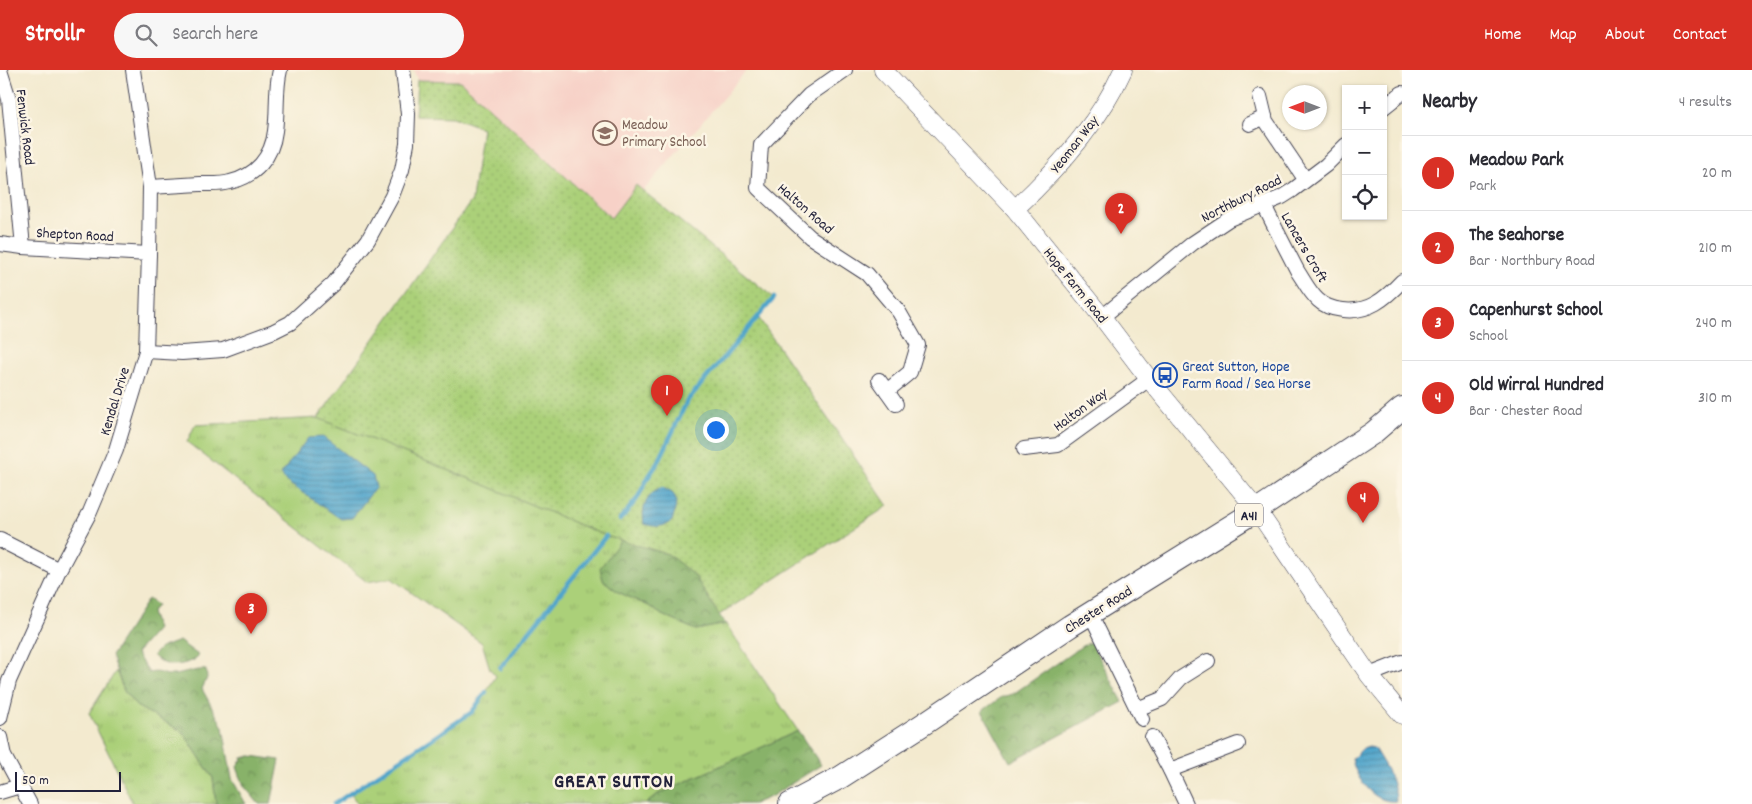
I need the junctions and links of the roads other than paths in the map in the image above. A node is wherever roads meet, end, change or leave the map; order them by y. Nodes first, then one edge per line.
1 (0, 70) edge
2 (133, 70) edge
3 (280, 70) edge
4 (403, 70) edge
5 (845, 70) edge
6 (883, 70) edge
7 (1119, 72) edge
8 (1402, 94) edge
9 (1260, 96) dead end
10 (1387, 105) edge
11 (1265, 117) junction
12 (1250, 124) dead end
13 (1342, 149) edge
14 (1305, 179) junction
15 (150, 187) junction
16 (1263, 203) junction
17 (1015, 209) junction
18 (0, 244) edge
19 (23, 248) junction
20 (149, 254) junction
21 (1402, 281) edge
22 (1102, 317) junction
23 (146, 351) junction
24 (1149, 379) junction
25 (896, 404) dead end
26 (1402, 408) edge
27 (1024, 449) dead end
28 (1257, 510) junction
29 (0, 540) edge
30 (59, 570) junction
31 (1090, 614) junction
32 (1208, 662) dead end
33 (1402, 662) edge
34 (1369, 675) junction
35 (4, 680) edge
36 (1402, 714) edge
37 (0, 718) edge
38 (0, 737) edge
39 (1152, 737) dead end
40 (1238, 744) dead end
41 (1170, 770) junction
42 (20, 786) junction
43 (0, 792) edge
44 (30, 804) edge
45 (790, 804) edge
46 (1186, 804) edge

1 - 19 street, Fenwick Road
2 - 15 street, Kendal Drive
3 - 15 street
4 - 23 street
5 - 25 street, Halton Road
6 - 17 street, Hope Farm Road
7 - 17 street, Yeoman Way
8 - 10 street
9 - 11 street
11 - 12 street
11 - 14 street
13 - 14 street, Northbury Road
14 - 16 street, Northbury Road
15 - 20 street, Kendal Drive
16 - 21 street, Lancers Croft
16 - 22 street, Northbury Road
17 - 22 street, Hope Farm Road
18 - 19 street, Shepton Road
19 - 20 street, Shepton Road
20 - 23 street, Kendal Drive
22 - 24 street, Hope Farm Road
23 - 30 street, Kendal Drive
24 - 27 street, Halton Way
24 - 28 street, Hope Farm Road
26 - 28 main road, Chester Road / A41
28 - 31 main road, Chester Road / A41
28 - 34 street, Hope Farm Road
29 - 30 street
30 - 35 street, Kendal Drive
31 - 32 street
31 - 45 main road, Chester Road / A41
33 - 34 street
34 - 36 street, Hope Farm Road
35 - 37 street, Kendal Drive
38 - 42 street
39 - 41 street
40 - 41 street
41 - 46 street
42 - 43 street
42 - 44 street

